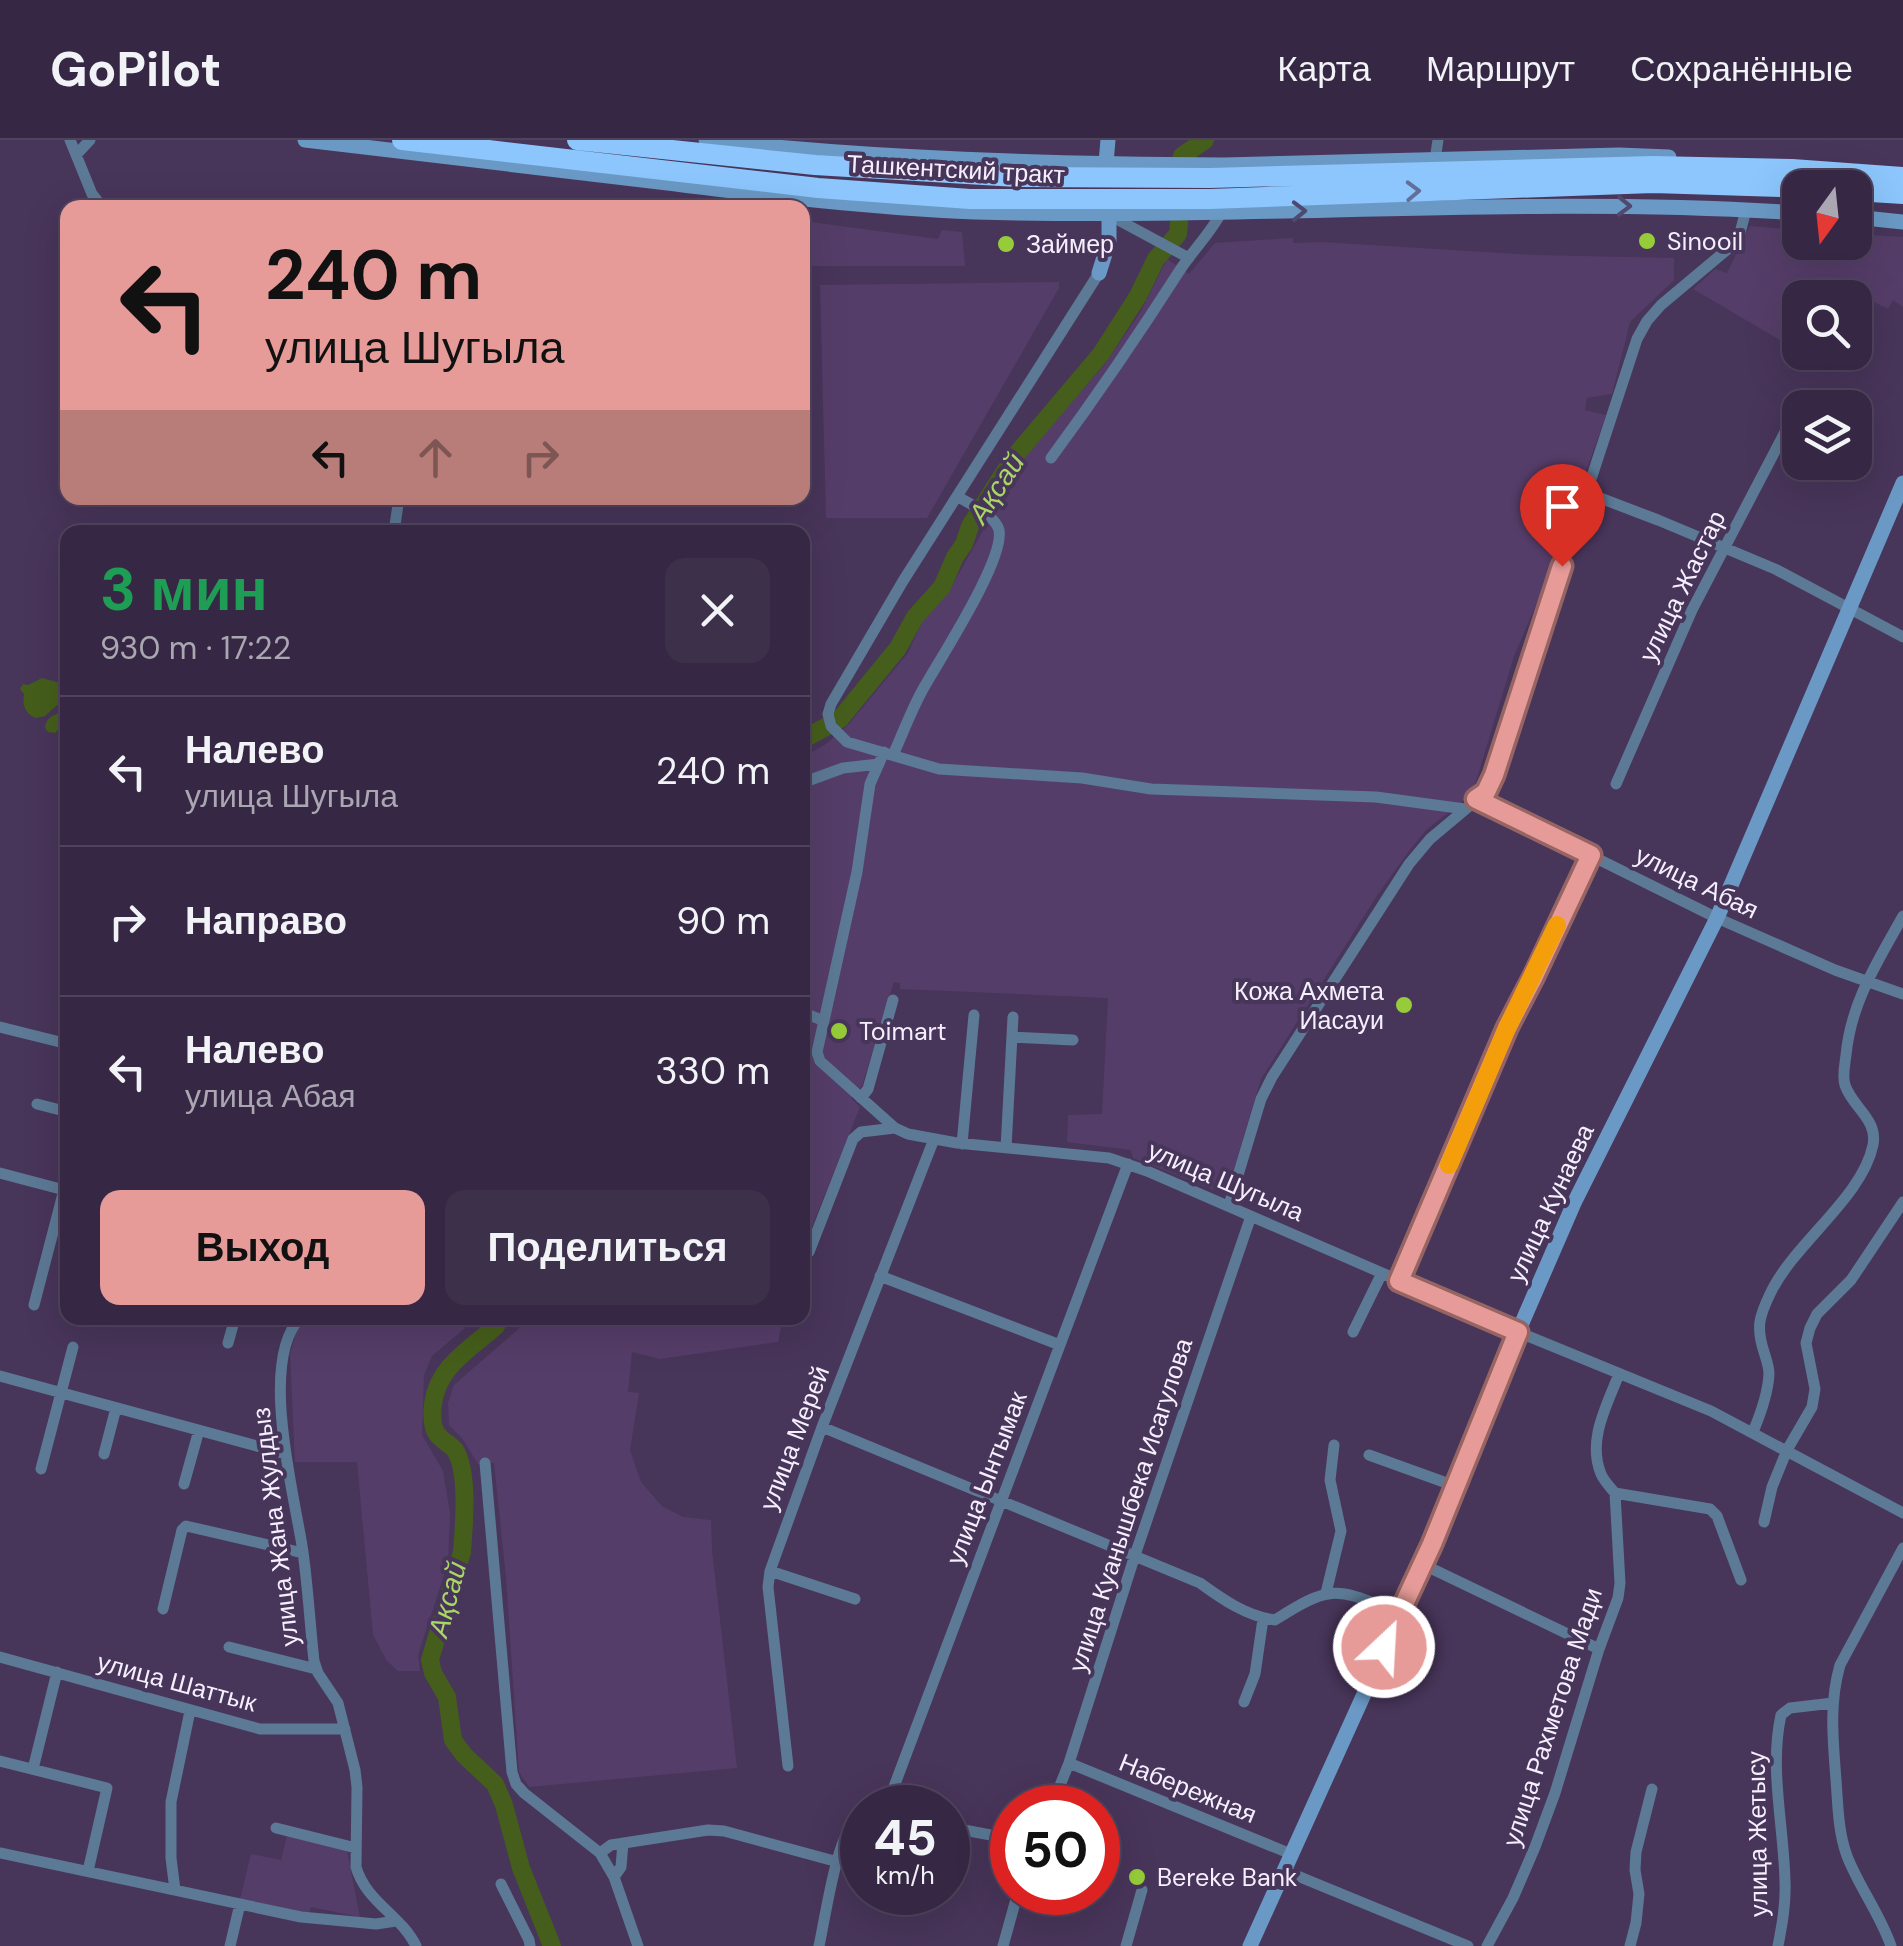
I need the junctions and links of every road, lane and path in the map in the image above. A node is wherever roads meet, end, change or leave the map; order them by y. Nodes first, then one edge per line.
1 (70, 140) edge
2 (90, 140) edge
3 (306, 140) edge
4 (402, 140) edge
5 (577, 140) edge
6 (706, 140) edge
7 (1108, 140) edge
8 (1438, 140) edge
9 (76, 156) junction
10 (1435, 160) junction
11 (1106, 163) junction
12 (1900, 172) edge
13 (1782, 187) edge
14 (1872, 192) edge
15 (1213, 194) junction
16 (1903, 194) edge
17 (97, 200) edge
18 (1746, 210) junction
19 (1903, 210) edge
20 (1782, 212) edge
21 (1109, 214) junction
22 (1872, 218) edge
23 (1884, 219) junction
24 (1903, 222) edge
25 (1189, 258) junction
26 (1099, 273) joint
27 (1782, 438) edge
28 (1051, 458) dead end
29 (1903, 484) edge
30 (1586, 493) junction
31 (957, 496) junction
32 (1725, 548) junction
33 (1850, 609) junction
34 (1903, 636) edge
35 (886, 757) junction
36 (810, 780) edge
37 (1616, 784) dead end
38 (1476, 799) junction
39 (1465, 809) junction
40 (1591, 855) junction
41 (1903, 916) edge
42 (1717, 918) junction
43 (1866, 982) junction
44 (1903, 994) edge
45 (894, 1000) dead end
46 (810, 1015) edge
47 (974, 1015) dead end
48 (1012, 1017) dead end
49 (824, 1021) junction
50 (0, 1027) edge
51 (1012, 1037) junction
52 (1073, 1040) dead end
53 (60, 1042) edge
54 (861, 1098) junction
55 (37, 1104) dead end
56 (60, 1110) edge
57 (895, 1128) junction
58 (934, 1139) junction
59 (962, 1144) junction
60 (1006, 1148) junction
61 (1128, 1164) junction
62 (0, 1173) edge
63 (60, 1189) edge
64 (1903, 1202) edge
65 (1229, 1205) junction
66 (60, 1212) edge
67 (1251, 1216) junction
68 (810, 1249) edge
69 (1382, 1273) junction
70 (880, 1276) junction
71 (1399, 1281) junction
72 (34, 1305) dead end
73 (233, 1325) edge
74 (295, 1325) edge
75 (1353, 1332) dead end
76 (1518, 1332) junction
77 (228, 1343) dead end
78 (1060, 1345) junction
79 (74, 1348) dead end
80 (1620, 1374) junction
81 (0, 1376) edge
82 (61, 1392) junction
83 (116, 1408) junction
84 (822, 1428) junction
85 (199, 1430) junction
86 (1753, 1432) junction
87 (1334, 1445) dead end
88 (1787, 1450) junction
89 (104, 1454) dead end
90 (286, 1454) junction
91 (1369, 1454) dead end
92 (485, 1464) dead end
93 (41, 1469) dead end
94 (184, 1484) dead end
95 (1455, 1486) junction
96 (1615, 1494) junction
97 (1001, 1501) junction
98 (1903, 1512) edge
99 (1764, 1522) dead end
100 (1903, 1548) edge
101 (303, 1553) junction
102 (1136, 1555) junction
103 (1422, 1564) junction
104 (770, 1570) junction
105 (1741, 1580) dead end
106 (1326, 1593) junction
107 (854, 1599) dead end
108 (163, 1609) dead end
109 (1400, 1613) junction
110 (1263, 1618) junction
111 (229, 1647) dead end
112 (1600, 1649) junction
113 (0, 1657) edge
114 (316, 1670) junction
115 (58, 1672) junction
116 (1244, 1702) dead end
117 (1833, 1703) junction
118 (190, 1711) junction
119 (345, 1729) junction
120 (0, 1761) edge
121 (1069, 1763) junction
122 (788, 1766) dead end
123 (33, 1770) junction
124 (895, 1785) edge
125 (1060, 1785) edge
126 (1652, 1789) dead end
127 (276, 1828) dead end
128 (623, 1843) junction
129 (356, 1848) junction
130 (0, 1853) edge
131 (600, 1853) junction
132 (1290, 1854) junction
133 (840, 1856) edge
134 (838, 1862) junction
135 (1283, 1870) junction
136 (88, 1872) junction
137 (614, 1877) junction
138 (501, 1884) dead end
139 (175, 1890) junction
140 (1142, 1890) dead end
141 (240, 1904) junction
142 (1012, 1915) edge
143 (396, 1921) junction
144 (230, 1946) edge
145 (416, 1946) edge
146 (530, 1946) edge
147 (638, 1946) edge
148 (819, 1946) edge
149 (1003, 1946) edge
150 (1126, 1946) edge
151 (1250, 1946) edge
152 (1468, 1946) edge
153 (1487, 1946) edge
154 (1630, 1946) edge
155 (1778, 1946) edge
156 (1891, 1946) edge

1 - 9 street
2 - 9 street
3 - 21 main road
4 - 15 highway, Ташкентский тракт
5 - 15 highway
6 - 11 main road
7 - 11 main road
8 - 10 street
9 - 17 street
10 - 12 main road
10 - 15 main road
11 - 15 main road
12 - 15 highway
15 -> 13 highway
14 - 16 highway
15 -> 18 main road
15 - 21 main road
15 - 25 street
18 - 20 main road
18 - 30 street
19 - 23 main road
21 - 25 street
21 - 26 main road
22 - 23 main road
23 - 24 main road
25 - 28 street
26 - 31 street
27 - 32 street, улица Жастар
29 - 33 main road, улица Кунаева
30 - 32 street
30 - 38 street
31 - 35 street, улица Шугыла
31 - 35 street
32 - 33 street
32 - 37 street, улица Жастар
33 - 34 street
33 - 42 main road, улица Кунаева
35 - 36 street
35 - 39 street
35 - 49 street, улица Шугыла
38 - 39 street
38 - 40 street, улица Абая
39 - 65 street
40 - 42 street, улица Абая
40 - 71 street
41 - 43 street
42 - 43 street, улица Абая
42 - 76 main road, улица Кунаева
43 - 44 street, улица Абая
43 - 86 street
45 - 54 street
46 - 49 street
47 - 59 street
48 - 51 street
49 - 54 street, улица Шугыла
50 - 53 street
51 - 52 street
51 - 60 street
54 - 57 street, улица Шугыла
55 - 56 street
57 - 58 street, улица Шугыла
57 - 68 street
58 - 59 street, улица Шугыла
58 - 70 street, улица Мерей
59 - 60 street, улица Шугыла
60 - 61 street, улица Шугыла
61 - 65 street, улица Шугыла
61 - 78 street, улица Ынтымак
62 - 63 street
64 - 88 street
65 - 67 street, улица Шугыла
66 - 72 street
67 - 69 street, улица Шугыла
67 - 102 street, улица Куанышбека Исагулова
69 - 71 street, улица Шугыла
69 - 75 street
70 - 78 street
70 - 84 street, улица Мерей
71 - 76 street, улица Шугыла
73 - 77 street
74 - 90 street, улица Жана Жулдыз
76 - 80 street, улица Шугыла
76 - 95 main road, улица Кунаева
78 - 97 street, улица Ынтымак
79 - 82 street
80 - 86 street, улица Шугыла
80 - 96 street
81 - 82 street
82 - 83 street
82 - 93 street
83 - 85 street
83 - 89 street
84 - 97 street
84 - 104 street, улица Мерей
85 - 90 street
85 - 94 street
86 - 88 street, улица Шугыла
87 - 106 street
88 - 98 street, улица Шугыла
88 - 99 street
90 - 101 street, улица Жана Жулдыз
91 - 95 street
92 - 131 street
95 - 103 main road, улица Кунаева
96 - 105 street
96 - 112 street, улица Рахметова Мади
97 - 102 street
97 - 124 street, улица Ынтымак
100 - 117 street
101 - 108 street
101 - 114 street, улица Жана Жулдыз
102 - 110 street
102 - 121 street, улица Куанышбека Исагулова
103 - 109 main road, улица Кунаева
103 - 112 street
104 - 107 street
104 - 122 street, улица Мерей
106 - 109 street
106 - 110 street
109 - 132 main road, улица Кунаева
110 - 116 street
111 - 114 street
112 - 153 street, улица Рахметова Мади
113 - 115 street, улица Шаттык
114 - 119 street, улица Жана Жулдыз
115 - 118 street, улица Шаттык
115 - 123 street
117 - 155 street, улица Жетысу
117 - 156 street
118 - 119 street, улица Шаттык
118 - 139 street
119 - 129 street, улица Жана Жулдыз
120 - 123 street
121 - 125 street, улица Куанышбека Исагулова
121 - 132 street, Набережная
123 - 136 street
126 - 154 street
127 - 129 street
128 - 131 street
128 - 134 street
128 - 137 street
129 - 143 street, улица Жана Жулдыз
130 - 136 street
131 - 137 street
132 - 135 main road, улица Кунаева
133 - 134 street
134 - 148 street
135 - 151 main road, улица Кунаева
135 - 152 street
136 - 139 street
137 - 147 street
138 - 146 street
139 - 141 street
140 - 150 street
141 - 143 street
141 - 144 street
142 - 149 street
143 - 145 street, улица Жана Жулдыз

